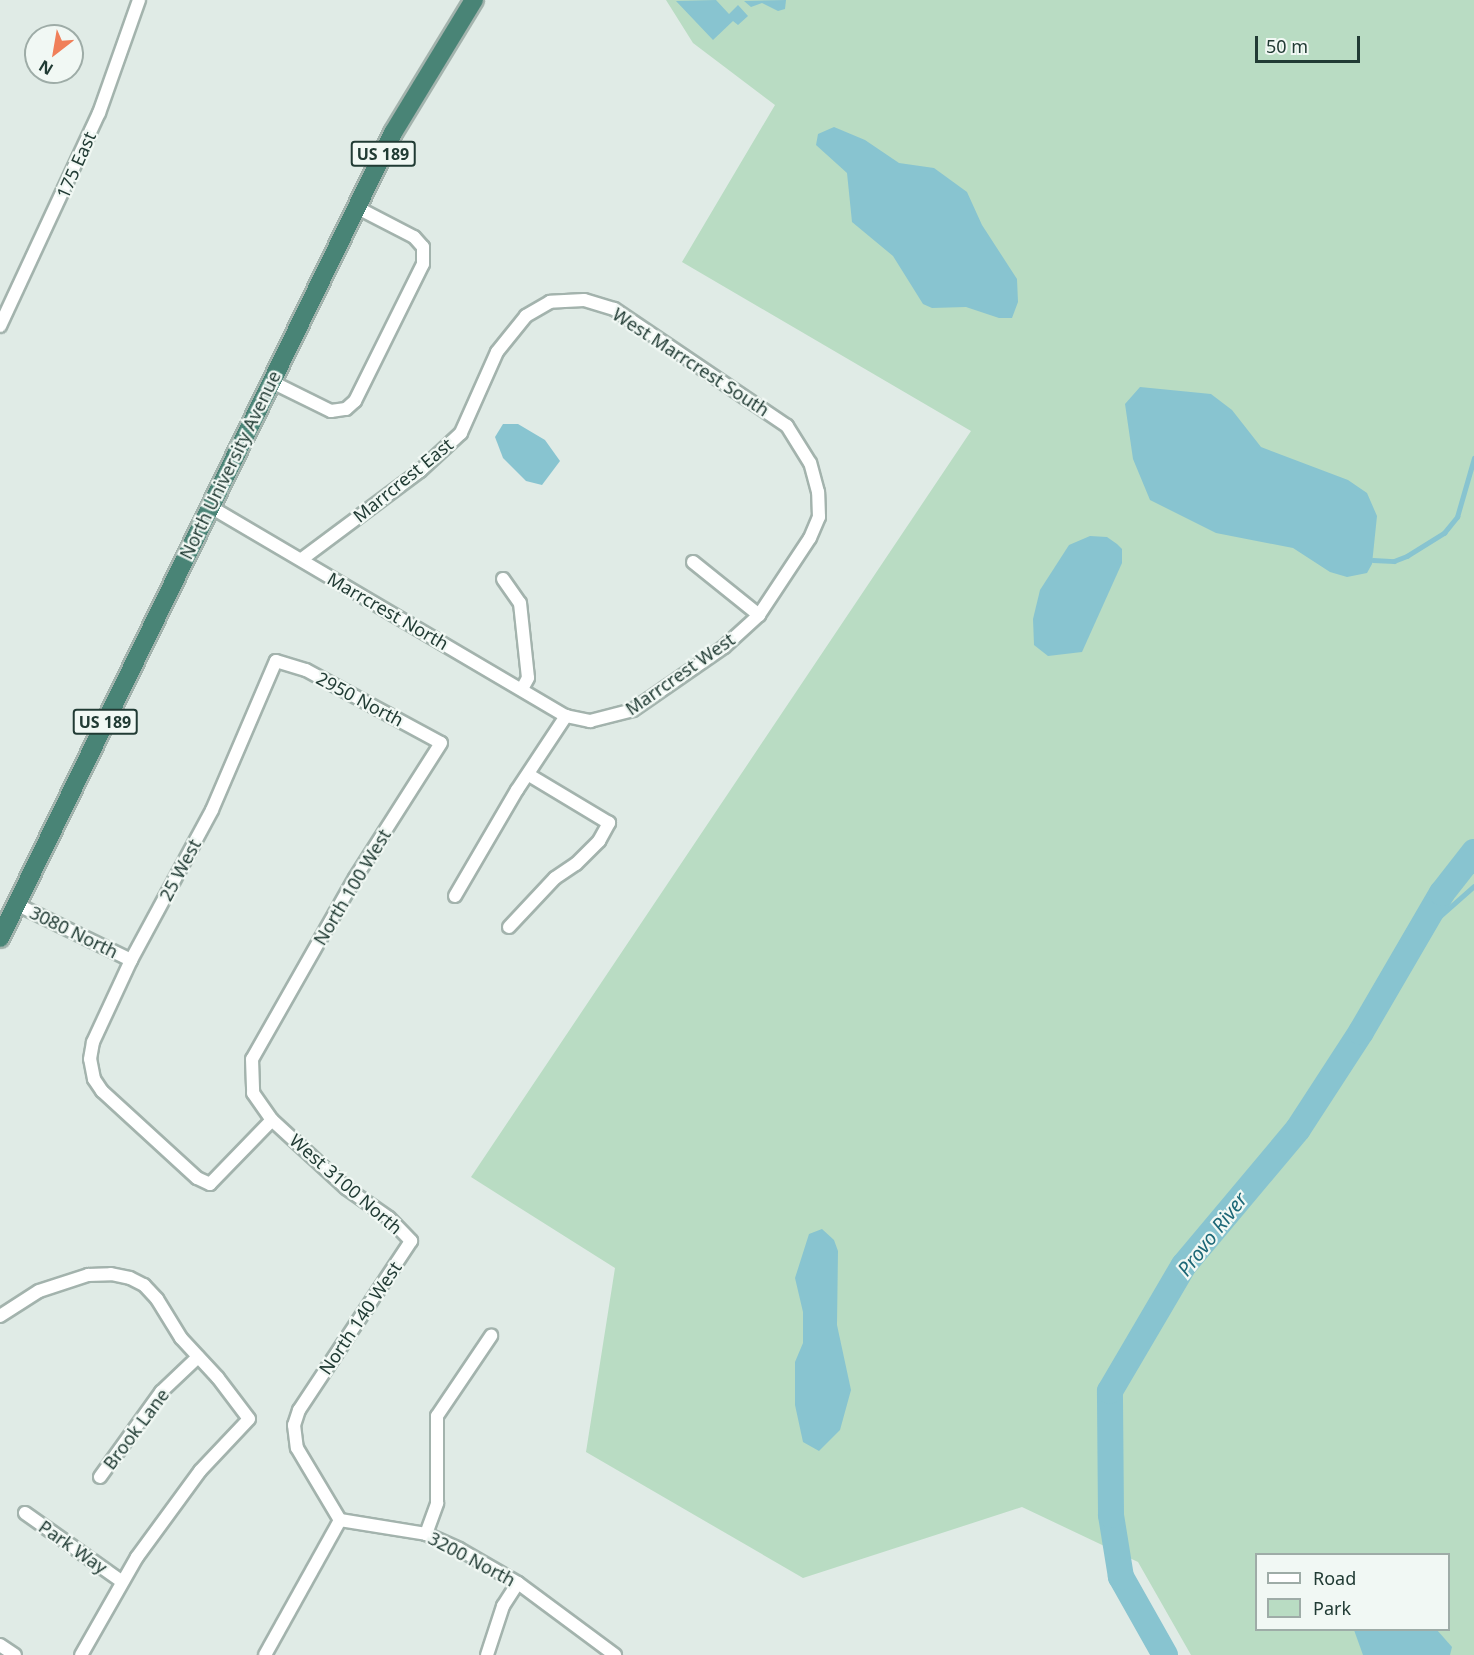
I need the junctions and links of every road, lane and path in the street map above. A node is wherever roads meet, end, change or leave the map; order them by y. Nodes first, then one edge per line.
1 (139, 0) edge
2 (474, 0) edge
3 (356, 207) junction
4 (550, 302) joint
5 (0, 326) edge
6 (270, 381) junction
7 (810, 463) joint
8 (209, 506) junction
9 (302, 559) junction
10 (693, 562) dead end
11 (503, 579) dead end
12 (759, 615) junction
13 (276, 661) joint
14 (522, 689) junction
15 (566, 716) junction
16 (441, 744) joint
17 (529, 775) junction
18 (455, 896) dead end
19 (16, 904) junction
20 (509, 927) dead end
21 (0, 938) edge
22 (131, 960) junction
23 (267, 1034) joint
24 (272, 1120) junction
25 (411, 1241) joint
26 (0, 1316) edge
27 (491, 1336) dead end
28 (198, 1357) junction
29 (100, 1477) dead end
30 (25, 1513) dead end
31 (340, 1520) junction
32 (426, 1534) junction
33 (121, 1581) junction
34 (518, 1582) junction
35 (0, 1645) edge
36 (15, 1655) edge
37 (81, 1655) edge
38 (265, 1655) edge
39 (487, 1655) edge
40 (615, 1655) edge

1 - 5 street, 175 East
2 - 3 highway, North University Avenue / US 189
3 - 6 highway, North University Avenue / US 189
3 - 6 street
4 - 7 street, West Marrcrest South
4 - 9 street, Marrcrest East
6 - 8 highway, North University Avenue / US 189
7 - 12 street, Marrcrest West
8 - 9 street, Marrcrest North
8 - 19 highway, North University Avenue / US 189
9 - 14 street, Marrcrest North
10 - 12 street
11 - 14 street
12 - 15 street, Marrcrest West
13 - 16 street, 2950 North
13 - 22 street, 25 West
14 - 15 street, Marrcrest North
15 - 17 street
16 - 23 street, North 100 West
17 - 18 street
17 - 20 street
19 - 21 highway, North University Avenue / US 189
19 - 22 street, 3080 North
22 - 24 street, 25 West
23 - 24 street, West 3100 North
24 - 25 street, West 3100 North
25 - 31 street, North 140 West
26 - 28 street
27 - 32 street
28 - 29 street, Brook Lane
28 - 33 street
30 - 33 street, Park Way
31 - 32 street, 3200 North
31 - 38 street
32 - 34 street, 3200 North
33 - 37 street
34 - 39 street
34 - 40 street, 3200 North
35 - 36 street

